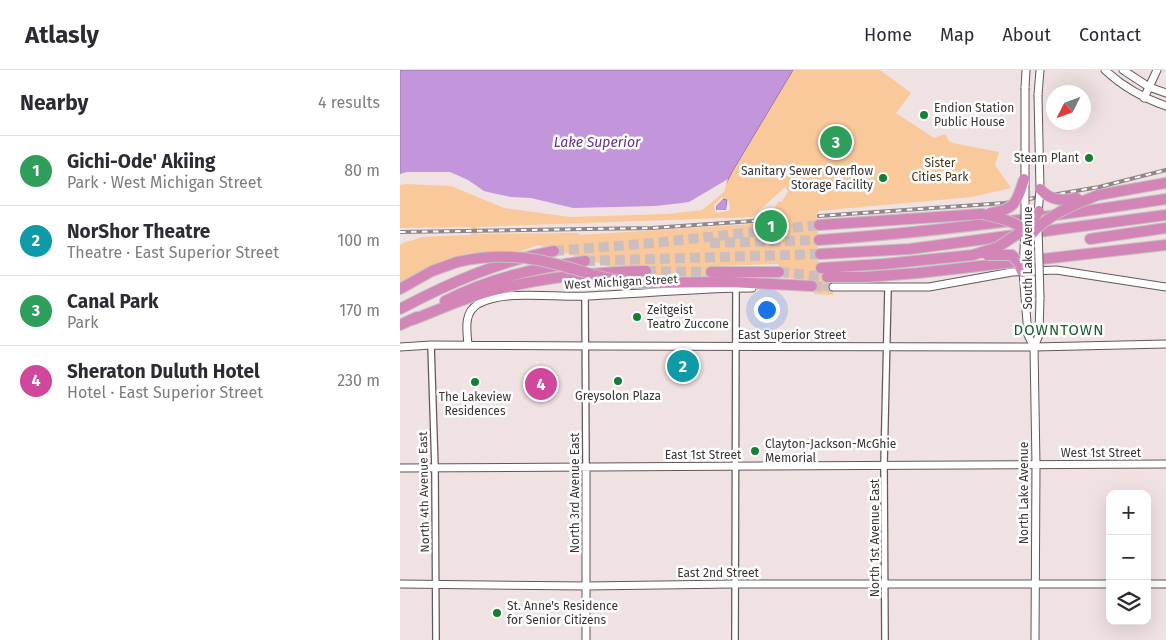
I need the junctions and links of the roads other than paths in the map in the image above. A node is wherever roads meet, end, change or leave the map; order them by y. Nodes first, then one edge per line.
1 (1026, 70) edge
2 (1040, 70) edge
3 (1105, 70) edge
4 (1123, 70) edge
5 (1157, 70) edge
6 (1149, 87) junction
7 (1166, 94) edge
8 (1144, 98) junction
9 (1166, 106) edge
10 (1024, 179) junction
11 (1166, 183) edge
12 (1040, 189) junction
13 (1098, 195) junction
14 (1166, 199) edge
15 (1038, 211) junction
16 (982, 214) junction
17 (1166, 215) edge
18 (819, 225) tunnel mouth
19 (1038, 226) junction
20 (1166, 228) edge
21 (1028, 232) junction
22 (1090, 239) dead end
23 (819, 240) tunnel mouth
24 (1166, 245) edge
25 (1024, 247) joint
26 (1038, 250) junction
27 (554, 251) tunnel mouth
28 (820, 254) tunnel mouth
29 (973, 255) junction
30 (585, 261) tunnel mouth
31 (646, 270) tunnel mouth
32 (711, 272) tunnel mouth
33 (779, 272) tunnel mouth
34 (1023, 272) junction
35 (812, 286) joint
36 (833, 287) dead end
37 (1166, 287) edge
38 (736, 288) junction
39 (888, 288) junction
40 (400, 289) edge
41 (585, 296) junction
42 (400, 309) edge
43 (412, 320) junction
44 (400, 326) edge
45 (431, 344) junction
46 (1166, 344) edge
47 (468, 345) junction
48 (585, 346) junction
49 (737, 346) junction
50 (886, 346) junction
51 (1034, 346) junction
52 (400, 347) edge
53 (1166, 464) edge
54 (884, 465) junction
55 (1036, 465) junction
56 (586, 466) junction
57 (736, 466) junction
58 (400, 468) edge
59 (434, 468) junction
60 (400, 584) edge
61 (436, 584) junction
62 (734, 584) junction
63 (885, 584) junction
64 (1106, 584) edge
65 (1151, 584) edge
66 (1166, 584) edge
67 (1036, 585) junction
68 (586, 586) junction
69 (436, 640) edge
70 (586, 640) edge
71 (735, 640) edge
72 (885, 640) edge
73 (1035, 640) edge

1 - 10 street, South Lake Avenue, bridge
2 - 12 street, South Lake Avenue, bridge
3 - 8 street
4 - 6 street
5 - 6 street
6 - 7 street
6 - 8 street
8 - 9 street
10 - 16 highway, bridge
10 - 21 street, South Lake Avenue, bridge
11 - 13 highway
12 - 13 highway, bridge
12 - 15 street, South Lake Avenue, bridge
13 - 19 highway, bridge
14 - 23 highway
15 - 19 street, South Lake Avenue, bridge
15 - 21 highway, bridge
16 - 18 highway
16 - 21 highway, bridge
17 - 28 highway
19 - 21 highway, bridge
19 - 26 street, South Lake Avenue, bridge
20 - 22 highway
21 - 25 highway, bridge
21 - 26 highway, bridge
21 - 29 highway, bridge
24 - 29 highway, bridge
25 - 34 street, South Lake Avenue, bridge
26 - 51 street, South Lake Avenue, bridge
27 - 42 highway
29 - 34 highway, bridge
30 - 43 highway
31 - 43 highway
32 - 33 highway
34 - 51 street, South Lake Avenue, bridge
35 - 38 street, West Michigan Street
35 - 40 highway, bridge
36 - 39 street
37 - 39 street
38 - 41 street, West Michigan Street
38 - 49 street
39 - 50 street, North 1st Avenue East
41 - 47 street, West Michigan Street
41 - 48 street, North 3rd Avenue East
43 - 44 highway
45 - 47 street, East Superior Street
45 - 52 street, East Superior Street
45 - 59 street, North 4th Avenue East
46 - 51 street, East Superior Street
47 - 48 street, East Superior Street
48 - 49 street, East Superior Street
48 - 56 street, North 3rd Avenue East
49 - 50 street, East Superior Street
49 - 57 street
50 - 51 street, East Superior Street
50 - 54 street, North 1st Avenue East
51 - 55 street, North Lake Avenue
53 - 55 street, West 1st Street
54 - 55 street, East 1st Street
54 - 57 street, East 1st Street
54 - 63 street, North 1st Avenue East
55 - 67 street, North Lake Avenue
56 - 57 street, East 1st Street
56 - 59 street, East 1st Street
56 - 68 street, North 3rd Avenue East
57 - 62 street
58 - 59 street, East 1st Street
59 - 61 street, North 4th Avenue East
60 - 61 street, East 2nd Street
61 - 68 street, East 2nd Street
61 - 69 street, North 4th Avenue East
62 - 63 street, East 2nd Street
62 - 68 street, East 2nd Street
62 - 71 street
63 - 67 street, East 2nd Street
63 - 72 street, North 1st Avenue East
64 - 67 street, East 2nd Street
65 - 66 street
67 - 73 street, North Lake Avenue
68 - 70 street, North 3rd Avenue East

